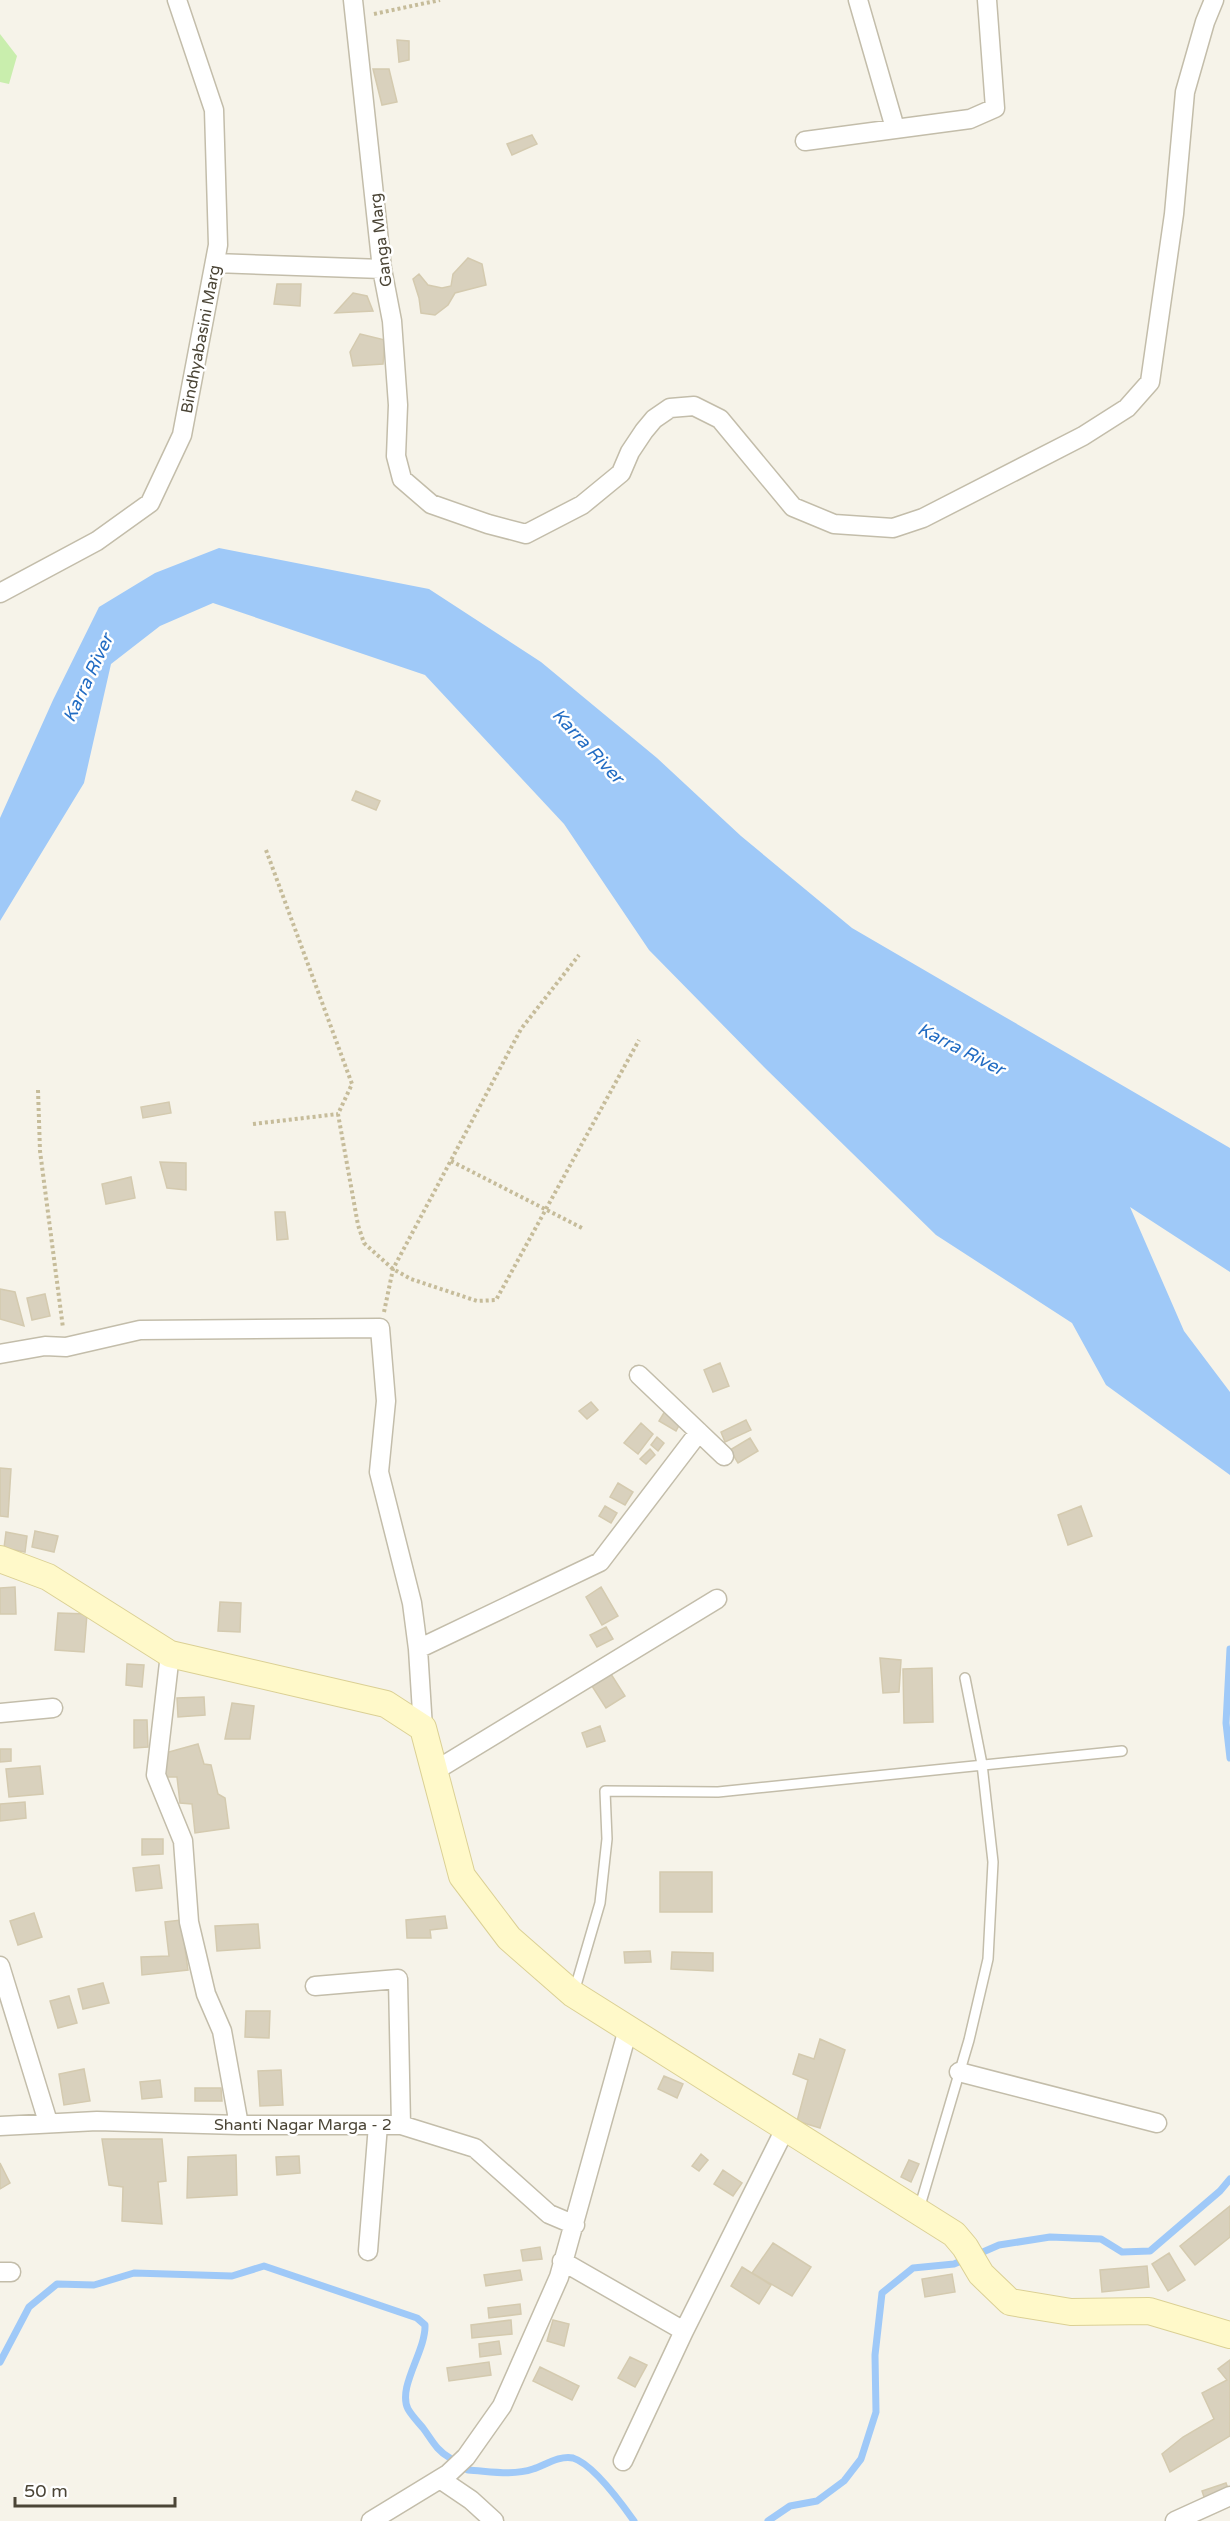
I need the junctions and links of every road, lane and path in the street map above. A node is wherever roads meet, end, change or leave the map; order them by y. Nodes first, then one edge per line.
1 (177, 0) edge
2 (353, 0) edge
3 (441, 0) edge
4 (858, 0) edge
5 (987, 0) edge
6 (1214, 0) edge
7 (355, 19) junction
8 (895, 128) junction
9 (805, 141) dead end
10 (215, 263) junction
11 (382, 269) junction
12 (0, 592) edge
13 (266, 850) dead end
14 (579, 955) dead end
15 (639, 1040) dead end
16 (38, 1090) dead end
17 (338, 1114) junction
18 (253, 1124) dead end
19 (450, 1161) junction
20 (546, 1210) junction
21 (584, 1229) dead end
22 (393, 1269) junction
23 (380, 1328) junction
24 (66, 1347) junction
25 (0, 1354) edge
26 (639, 1375) dead end
27 (699, 1432) junction
28 (724, 1456) dead end
29 (0, 1558) edge
30 (717, 1599) dead end
31 (418, 1649) junction
32 (170, 1654) junction
33 (965, 1678) dead end
34 (53, 1708) dead end
35 (0, 1713) edge
36 (423, 1728) junction
37 (1122, 1751) dead end
38 (982, 1764) junction
39 (433, 1772) junction
40 (0, 1966) edge
41 (315, 1986) dead end
42 (573, 1994) junction
43 (628, 2029) junction
44 (959, 2072) junction
45 (48, 2122) junction
46 (1157, 2123) dead end
47 (239, 2125) junction
48 (378, 2125) junction
49 (401, 2125) junction
50 (0, 2126) edge
51 (785, 2129) junction
52 (918, 2212) junction
53 (575, 2225) junction
54 (368, 2251) dead end
55 (562, 2261) junction
56 (684, 2331) junction
57 (1230, 2335) edge
58 (623, 2461) dead end
59 (440, 2478) junction
60 (1230, 2496) edge
61 (371, 2521) edge
62 (494, 2521) edge
63 (1174, 2521) edge

1 - 10 street, Bindhyabasini Marg
2 - 7 street, Ganga Marg
3 - 7 path
4 - 8 street
5 - 8 street
6 - 11 street, Ganga Marg
7 - 11 street, Ganga Marg
8 - 9 street
10 - 11 street
10 - 12 street, Bindhyabasini Marg
13 - 17 path
14 - 19 path
15 - 20 path
16 - 24 path
17 - 18 path
17 - 22 path
19 - 20 path
19 - 22 path
20 - 21 path
20 - 22 path
22 - 23 path
23 - 24 street
23 - 31 street
24 - 25 street
26 - 27 street
27 - 28 street
27 - 31 street
29 - 32 main road
30 - 39 street
31 - 36 street
32 - 36 main road
32 - 47 street
33 - 38 lane
34 - 35 street
36 - 39 main road
37 - 38 lane
38 - 42 lane
38 - 44 lane
39 - 42 main road
40 - 45 street
41 - 49 street
42 - 43 main road
43 - 51 main road
43 - 53 street
44 - 46 street
44 - 52 lane
45 - 47 street, Shanti Nagar Marga - 2
45 - 50 street, Shanti Nagar Marga - 2
47 - 48 street, Shanti Nagar Marga - 2
48 - 49 street, Shanti Nagar Marga - 2
48 - 54 street
49 - 53 street, Shanti Nagar Marga - 2
51 - 52 main road
51 - 56 street
52 - 57 main road
53 - 55 street
55 - 56 street
55 - 59 street
56 - 58 street
59 - 61 street
59 - 62 street
60 - 63 street

